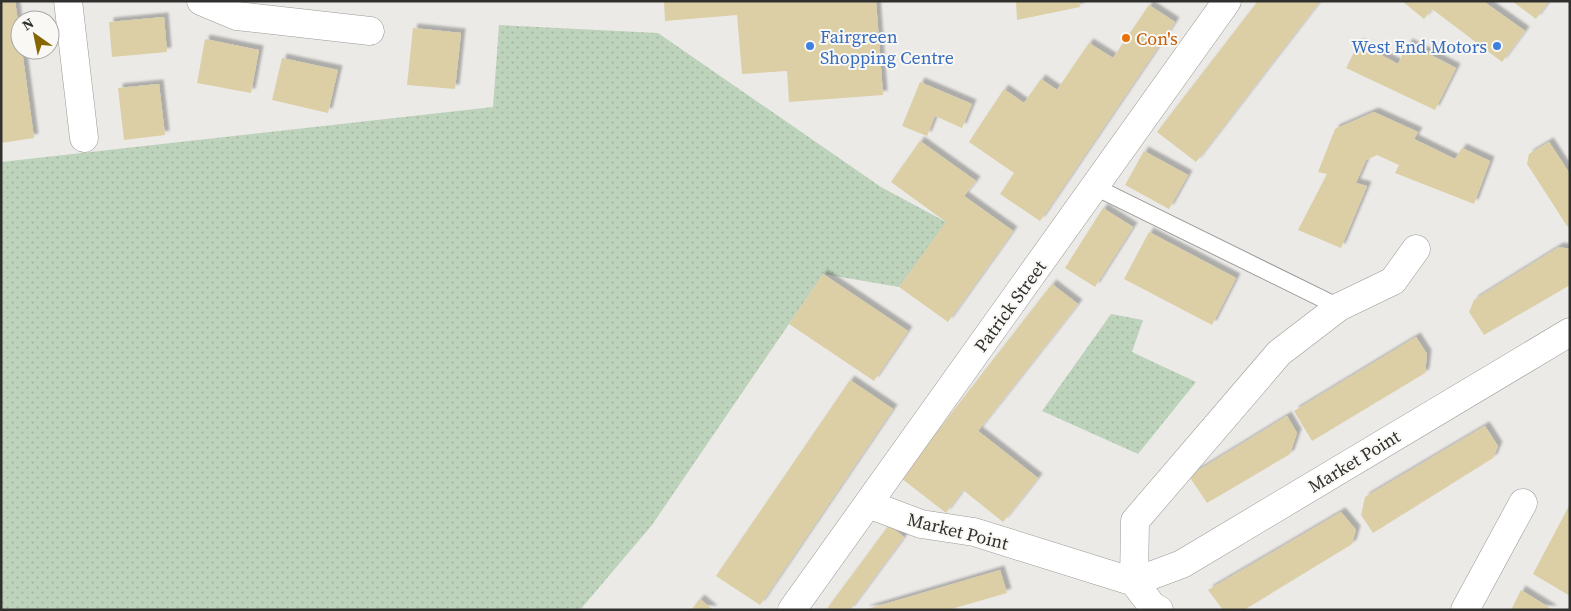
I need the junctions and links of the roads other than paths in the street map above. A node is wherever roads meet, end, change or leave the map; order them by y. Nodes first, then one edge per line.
1 (68, 1) edge
2 (201, 1) edge
3 (1227, 1) edge
4 (370, 32) dead end
5 (84, 138) dead end
6 (1095, 187) junction
7 (1416, 249) dead end
8 (1339, 307) junction
9 (1570, 332) edge
10 (1522, 502) dead end
11 (868, 504) junction
12 (1134, 582) junction
13 (792, 610) edge
14 (1159, 610) edge
15 (1465, 610) edge

1 - 5 street
2 - 4 street
3 - 6 street, Patrick Street
6 - 8 lane
6 - 11 street, Patrick Street
7 - 8 street
8 - 12 street
9 - 12 street, Market Point
10 - 15 street
11 - 12 street, Market Point
11 - 13 street, Patrick Street
12 - 14 street

